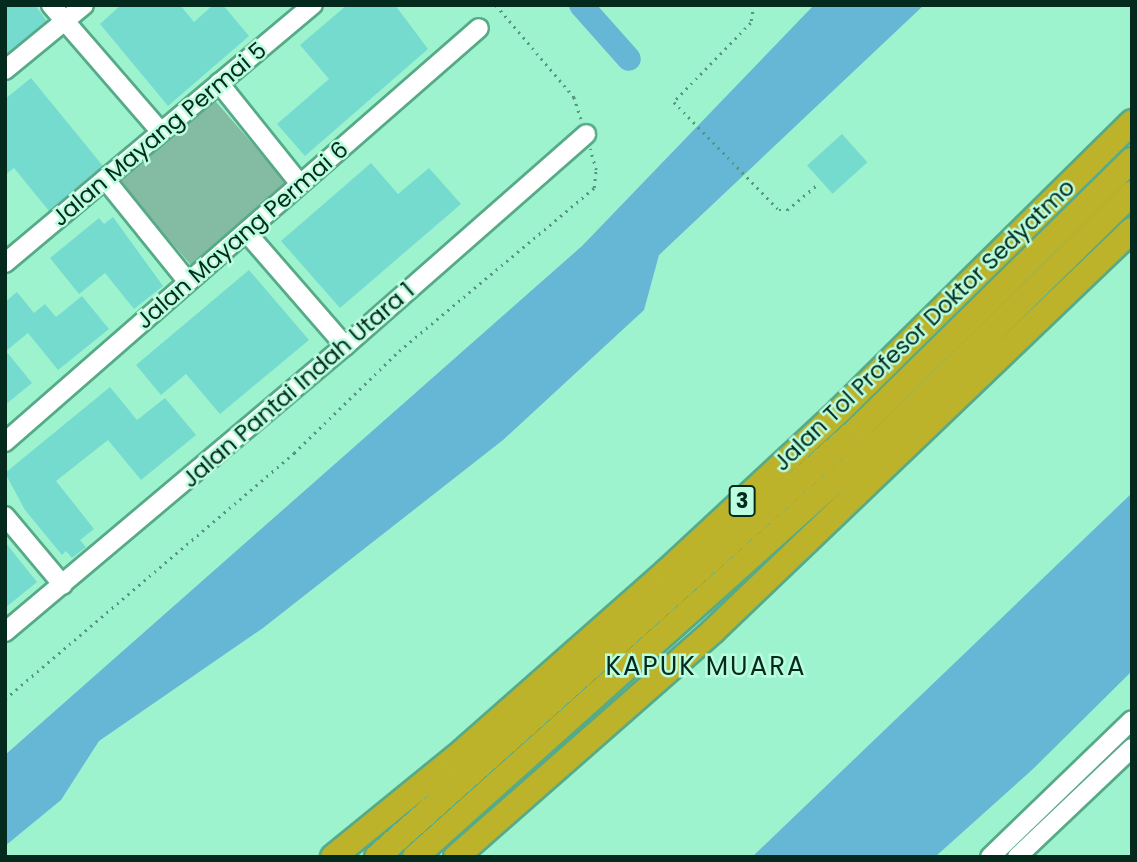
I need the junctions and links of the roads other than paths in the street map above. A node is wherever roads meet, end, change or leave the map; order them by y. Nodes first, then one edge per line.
1 (51, 5) edge
2 (84, 5) edge
3 (313, 5) edge
4 (65, 22) junction
5 (479, 28) dead end
6 (5, 70) edge
7 (219, 83) junction
8 (1132, 122) edge
9 (162, 132) junction
10 (586, 134) road end
11 (1132, 160) edge
12 (105, 179) junction
13 (300, 184) junction
14 (1132, 193) edge
15 (1132, 230) edge
16 (246, 232) junction
17 (5, 263) edge
18 (188, 282) junction
19 (345, 346) junction
20 (5, 442) edge
21 (5, 516) edge
22 (63, 585) junction
23 (5, 632) edge
24 (1132, 720) edge
25 (1132, 748) edge
26 (333, 857) edge
27 (377, 857) edge
28 (415, 857) edge
29 (456, 857) edge
30 (990, 857) edge
31 (1017, 857) edge

1 - 4 street
2 - 4 street
3 - 7 street, Jalan Mayang Permai 5
4 - 6 street
4 - 9 street
5 - 13 street, Jalan Mayang Permai 6
7 - 9 street, Jalan Mayang Permai 5
7 - 13 street
8 - 26 highway, Jalan Tol Profesor Doktor Sedyatmo / 3
9 - 12 street, Jalan Mayang Permai 5
10 - 19 street, Jalan Pantai Indah Utara 1
11 - 27 highway, Jalan Tol Profesor Doktor Sedyatmo / 3
12 - 17 street, Jalan Mayang Permai 5
12 - 18 street
13 - 16 street, Jalan Mayang Permai 6
14 - 28 highway, 3
15 - 29 highway
16 - 18 street, Jalan Mayang Permai 6
16 - 19 street
18 - 20 street, Jalan Mayang Permai 6
19 - 22 street, Jalan Pantai Indah Utara 1
21 - 22 street
22 - 23 street, Jalan Pantai Indah Utara 1
24 - 30 street
25 - 31 street

